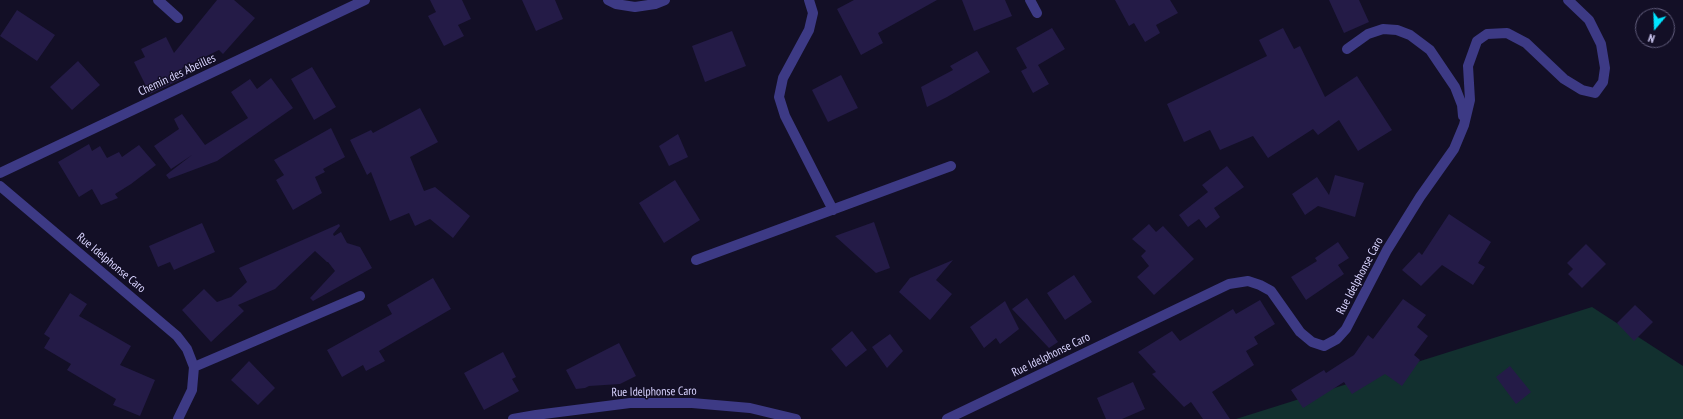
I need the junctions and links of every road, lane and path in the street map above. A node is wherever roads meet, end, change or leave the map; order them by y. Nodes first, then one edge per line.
1 (158, 0) edge
2 (365, 0) edge
3 (608, 0) edge
4 (665, 0) edge
5 (809, 0) edge
6 (1030, 0) edge
7 (1568, 0) edge
8 (1037, 13) dead end
9 (178, 18) dead end
10 (1347, 49) dead end
11 (1464, 125) junction
12 (951, 166) dead end
13 (0, 172) edge
14 (0, 186) edge
15 (833, 210) junction
16 (696, 260) dead end
17 (360, 296) dead end
18 (194, 367) junction
19 (178, 419) edge
20 (513, 419) edge
21 (796, 419) edge
22 (947, 419) edge

1 - 9 street
2 - 13 street, Chemin des Abeilles
3 - 4 street
5 - 15 street
6 - 8 street
7 - 11 street, Rue Idelphonse Caro
10 - 11 street
11 - 22 street, Rue Idelphonse Caro
12 - 15 street
14 - 18 street, Rue Idelphonse Caro
15 - 16 street
17 - 18 street
18 - 19 street, Rue Idelphonse Caro
20 - 21 street, Rue Idelphonse Caro

